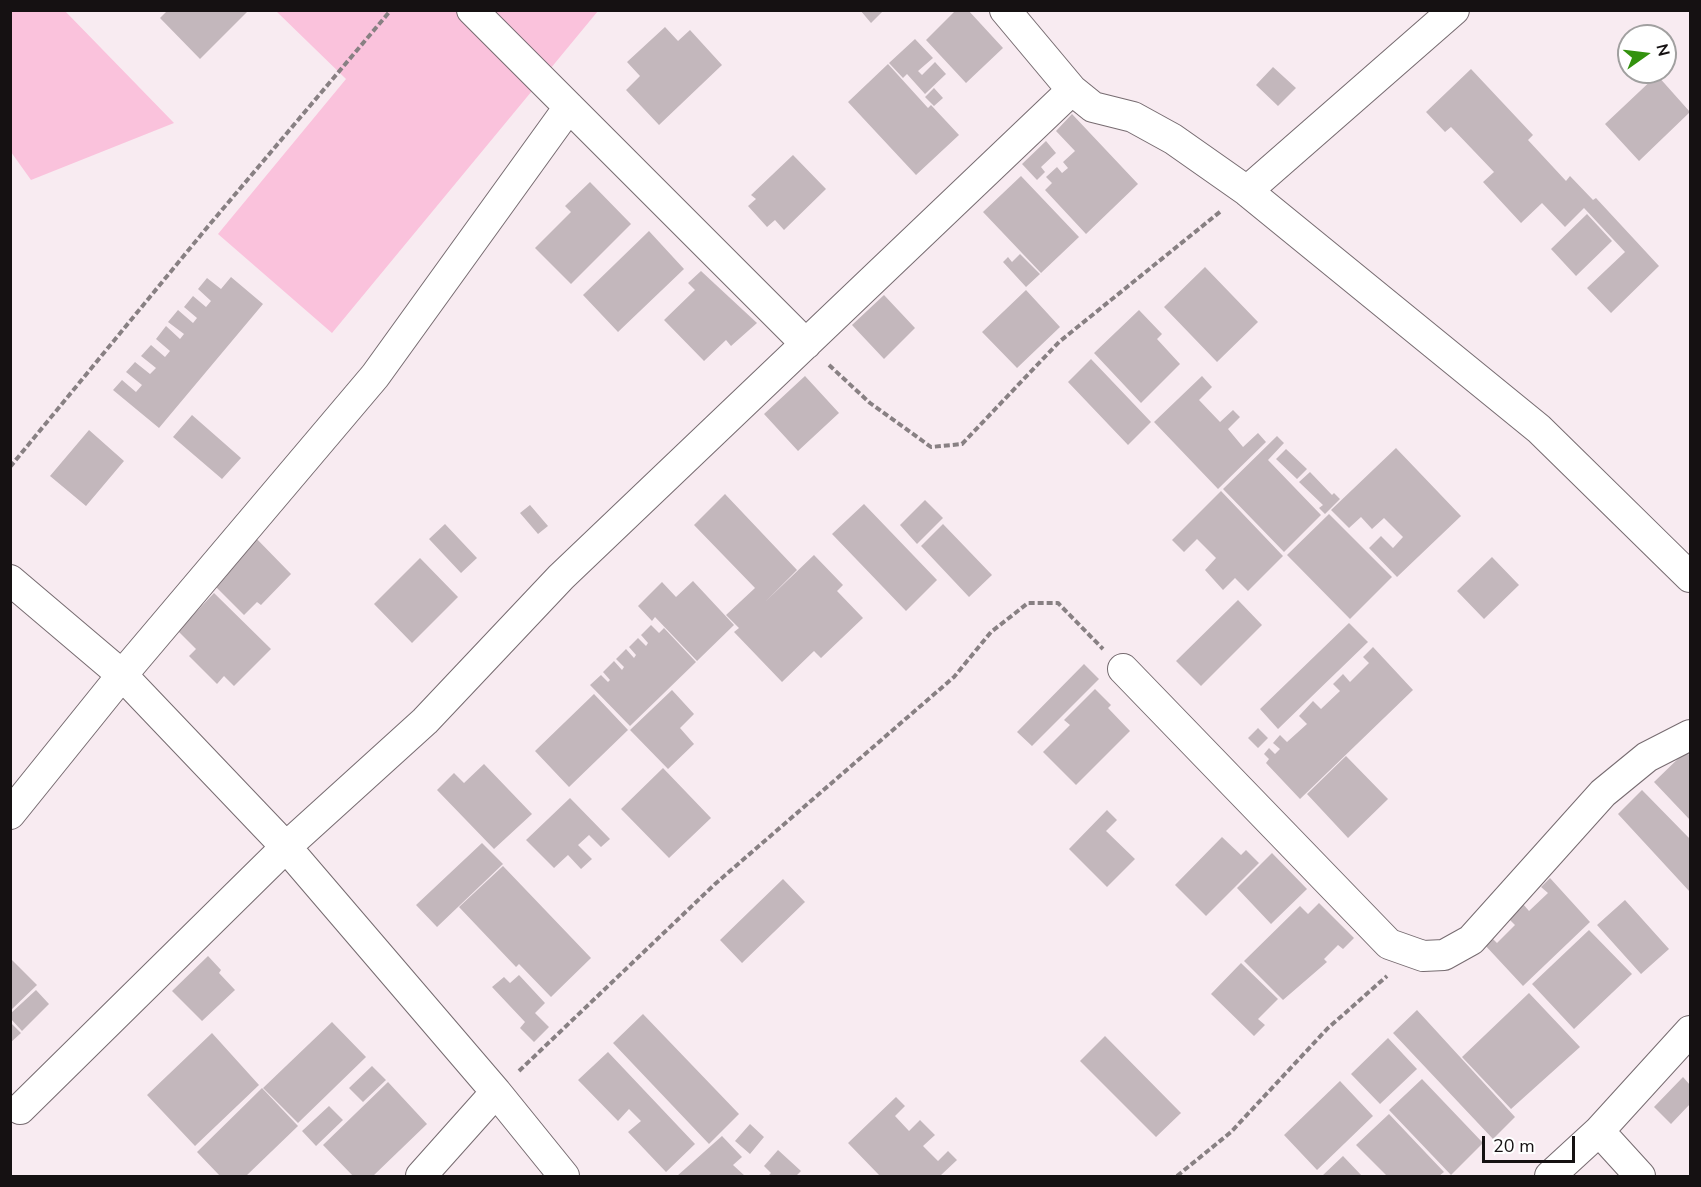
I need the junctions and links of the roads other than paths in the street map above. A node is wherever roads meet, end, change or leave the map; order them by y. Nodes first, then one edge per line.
1 (472, 10) edge
2 (1005, 10) edge
3 (1454, 10) edge
4 (1072, 90) junction
5 (569, 107) junction
6 (1248, 191) junction
7 (806, 344) junction
8 (1690, 577) edge
9 (10, 580) edge
10 (1123, 669) road end
11 (122, 675) junction
12 (1690, 735) edge
13 (10, 814) edge
14 (286, 847) junction
15 (1690, 1031) edge
16 (496, 1092) junction
17 (20, 1109) dead end
18 (1599, 1131) junction
19 (421, 1176) edge
20 (564, 1176) edge
21 (1550, 1176) edge
22 (1640, 1176) edge

1 - 5 street
2 - 4 street
3 - 6 street
4 - 6 street
4 - 7 street
5 - 7 street
5 - 11 street
6 - 8 street
7 - 14 street
9 - 11 street
10 - 12 street
11 - 13 street
11 - 14 street
14 - 16 street
14 - 17 street
15 - 18 street
16 - 19 street
16 - 20 street
18 - 21 street
18 - 22 street

